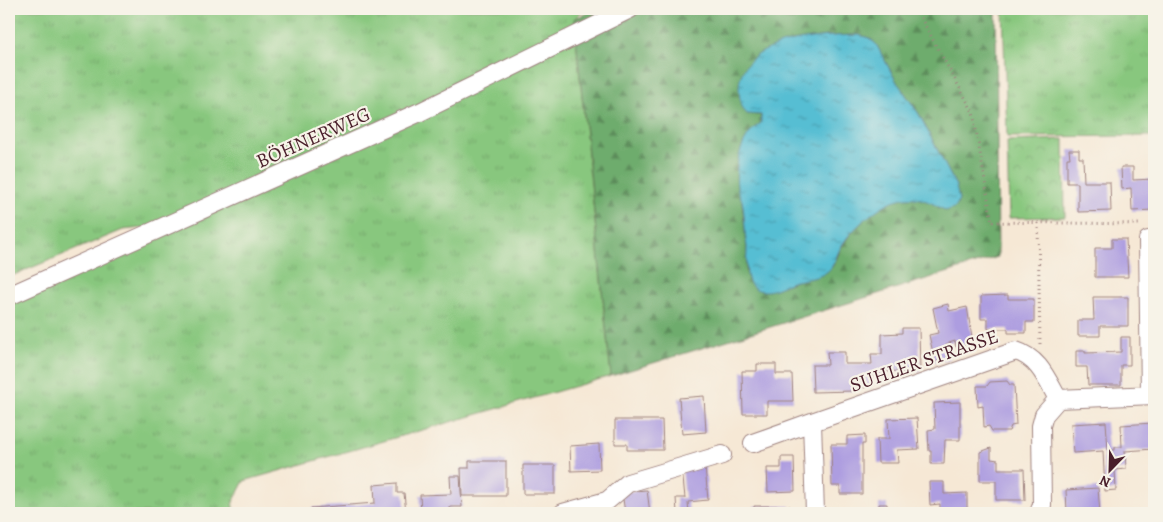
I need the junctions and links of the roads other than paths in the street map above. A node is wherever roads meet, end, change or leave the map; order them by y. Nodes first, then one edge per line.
1 (630, 9) edge
2 (1151, 240) edge
3 (9, 296) edge
4 (1152, 395) edge
5 (1058, 399) junction
6 (812, 422) junction
7 (752, 443) dead end
8 (722, 455) dead end
9 (609, 507) edge
10 (563, 513) edge
11 (815, 513) edge
12 (1039, 513) edge

1 - 3 street, BÖHNERWEG
2 - 4 street
4 - 5 street
5 - 6 street, SUHLER STRASSE
5 - 12 street
6 - 7 street, SUHLER STRASSE
6 - 11 street
8 - 9 street
9 - 10 street

